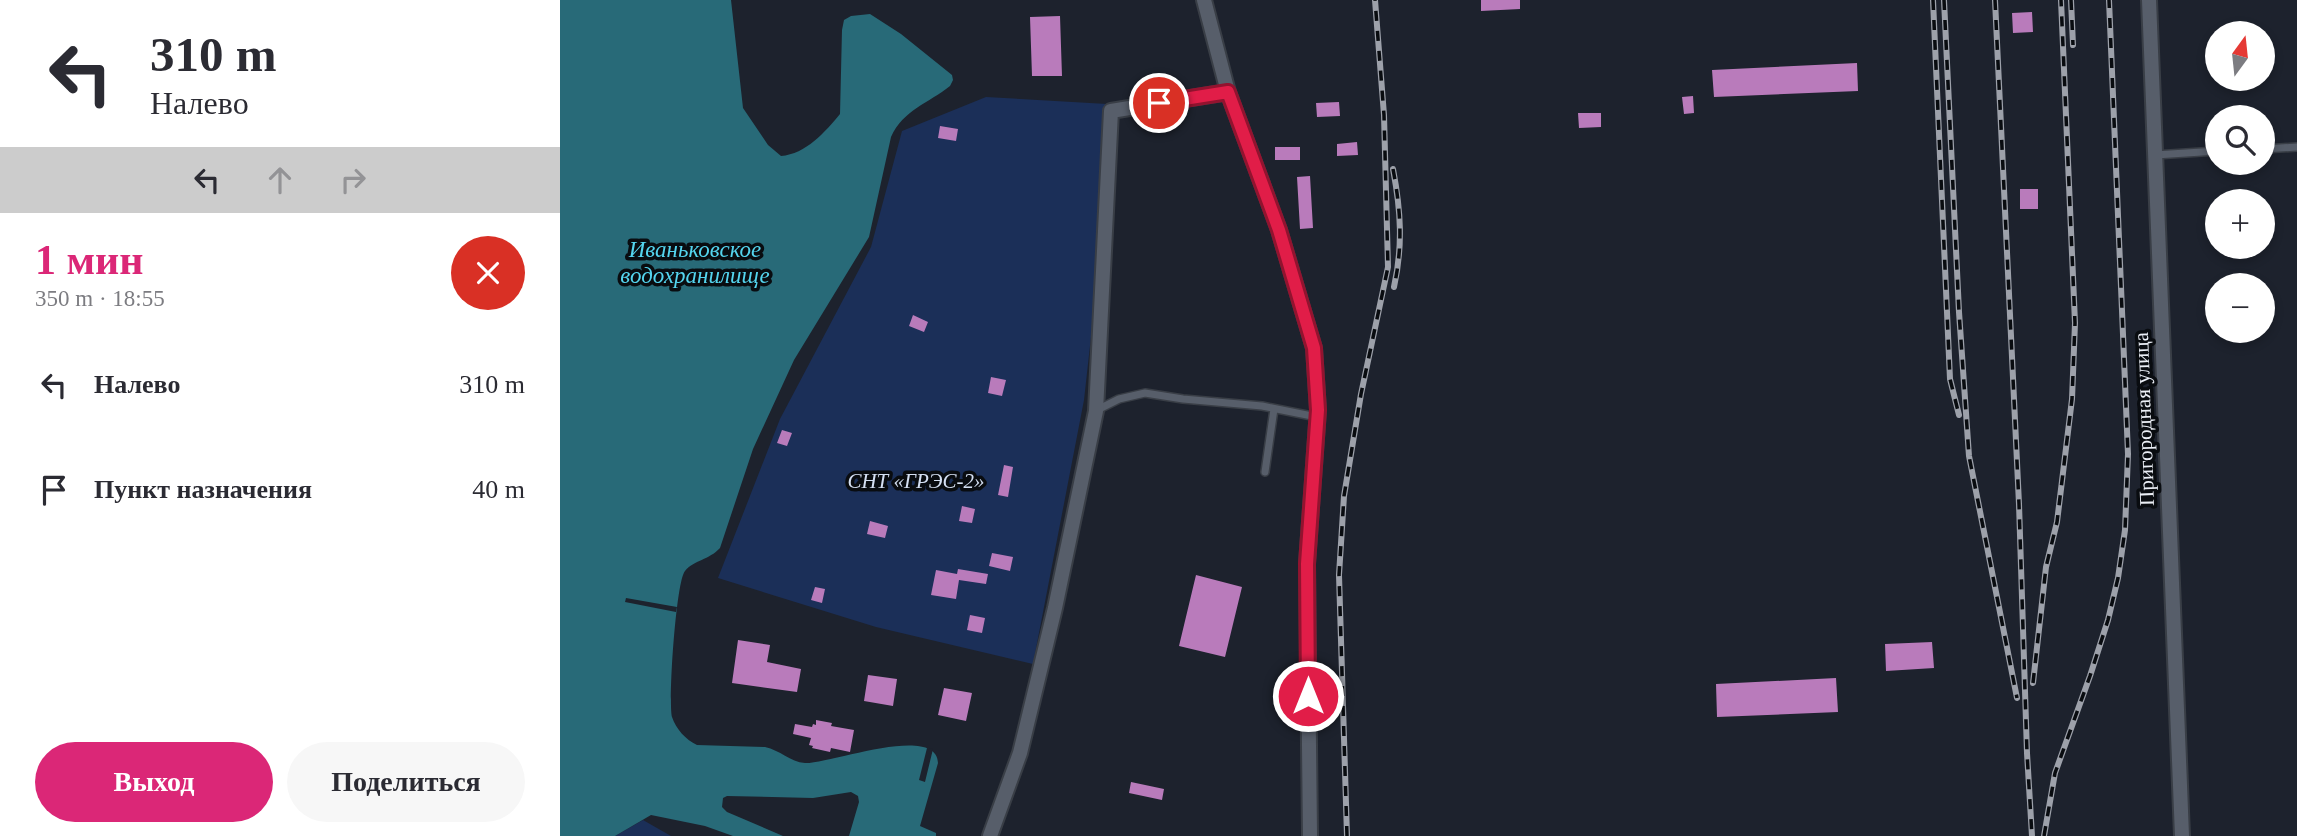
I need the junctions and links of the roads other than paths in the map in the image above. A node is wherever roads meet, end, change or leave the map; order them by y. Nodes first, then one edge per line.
1 (1204, 0) edge
2 (2149, 0) edge
3 (1228, 92) junction
4 (2297, 147) edge
5 (2275, 148) edge
6 (2205, 152) edge
7 (2154, 155) junction
8 (1274, 409) junction
9 (1096, 411) junction
10 (1317, 417) junction
11 (1265, 472) dead end
12 (990, 836) edge
13 (1310, 836) edge
14 (2182, 836) edge

1 - 3 street
2 - 7 street, Пригородная улица
3 - 9 street
3 - 10 street
4 - 5 lane
6 - 7 lane
7 - 14 street, Пригородная улица
8 - 9 lane
8 - 10 lane
8 - 11 lane
9 - 12 street
10 - 13 street

